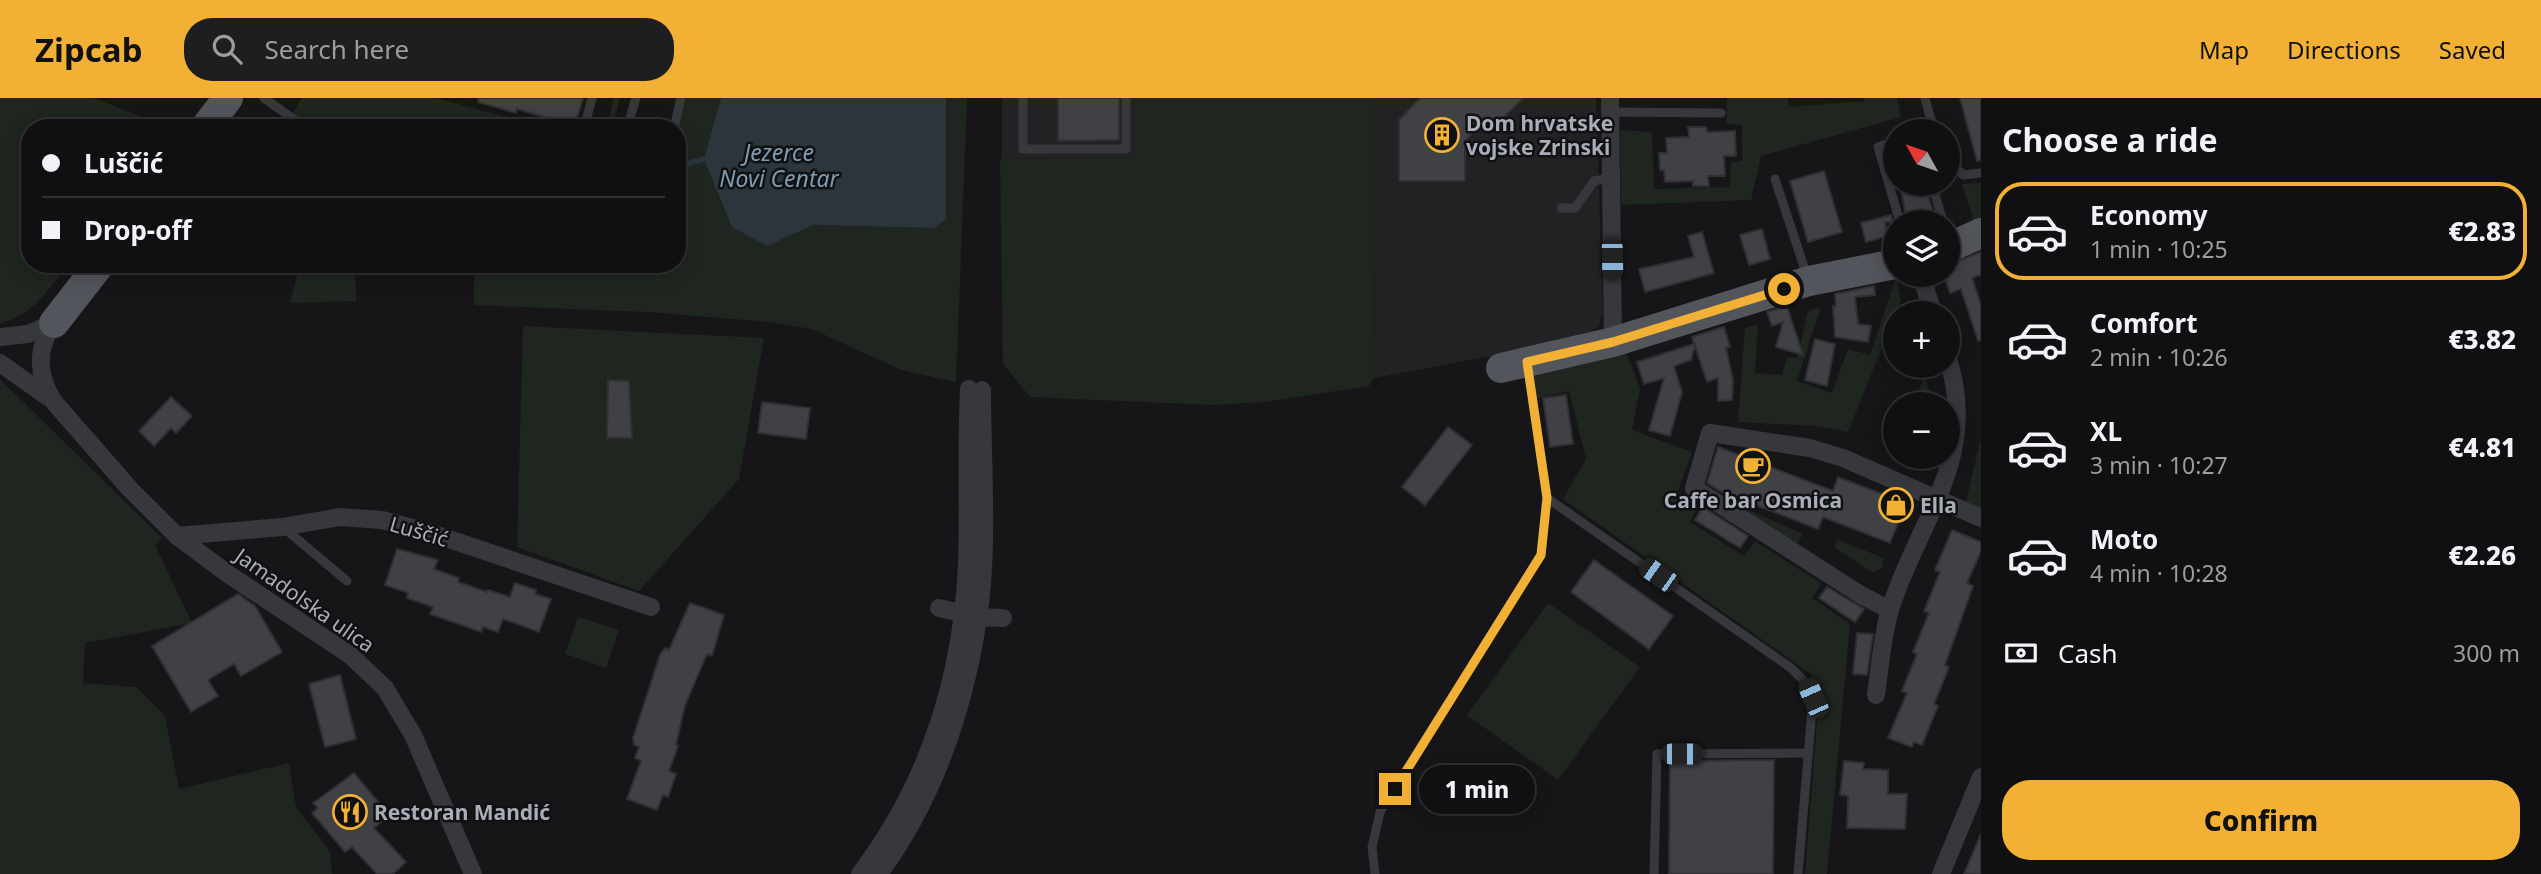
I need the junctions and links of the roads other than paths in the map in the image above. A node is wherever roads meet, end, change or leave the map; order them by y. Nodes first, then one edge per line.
1 (228, 98) edge
2 (264, 98) edge
3 (593, 98) edge
4 (636, 98) edge
5 (681, 98) edge
6 (1023, 98) edge
7 (1126, 98) edge
8 (1925, 98) edge
9 (1610, 105) edge
10 (1721, 113) dead end
11 (212, 119) edge
12 (293, 119) edge
13 (587, 119) edge
14 (630, 119) edge
15 (676, 119) edge
16 (1931, 119) edge
17 (1883, 145) edge
18 (1883, 164) edge
19 (1960, 172) edge
20 (1981, 173) edge
21 (1611, 178) junction
22 (1775, 179) dead end
23 (1561, 208) dead end
24 (1981, 233) edge
25 (1960, 236) edge
26 (1883, 266) edge
27 (93, 273) edge
28 (1809, 281) junction
29 (54, 323) junction
30 (0, 337) edge
31 (1613, 342) junction
32 (0, 363) edge
33 (1514, 365) joint
34 (1954, 378) edge
35 (976, 390) dead end
36 (54, 402) junction
37 (1547, 498) junction
38 (1939, 499) junction
39 (1981, 518) edge
40 (282, 527) junction
41 (177, 536) junction
42 (346, 581) dead end
43 (650, 607) dead end
44 (939, 608) dead end
45 (1890, 610) junction
46 (970, 615) junction
47 (1003, 618) dead end
48 (1876, 695) dead end
49 (1808, 753) junction
50 (1981, 776) edge
51 (473, 874) edge
52 (860, 874) edge
53 (879, 874) edge
54 (1375, 874) edge
55 (1654, 874) edge
56 (1798, 874) edge
57 (1941, 874) edge

1 - 11 main road
2 - 12 lane
3 - 13 lane
4 - 14 lane
5 - 15 lane
6 - 7 lane
8 - 16 lane
9 - 10 lane
9 - 21 street
17 - 18 lane
19 - 20 lane
21 - 23 lane
21 - 31 street
22 - 28 lane
24 - 25 main road
26 - 28 main road
27 - 29 main road
28 - 31 main road
29 - 30 street
29 - 36 street, Jamadolska ulica
31 - 33 main road
32 - 36 street, Jamadolska ulica
33 - 37 lane
34 - 38 street
35 - 46 street
36 - 41 street, Jamadolska ulica
37 - 49 lane
37 - 54 lane
38 - 39 street
38 - 45 street
38 - 45 street
40 - 41 street, Luščić
40 - 42 lane
40 - 43 street, Luščić
41 - 51 street, Jamadolska ulica
44 - 46 street
45 - 48 street
46 - 47 street
46 - 52 street
46 - 53 street
49 - 55 lane
49 - 56 lane
50 - 57 street

